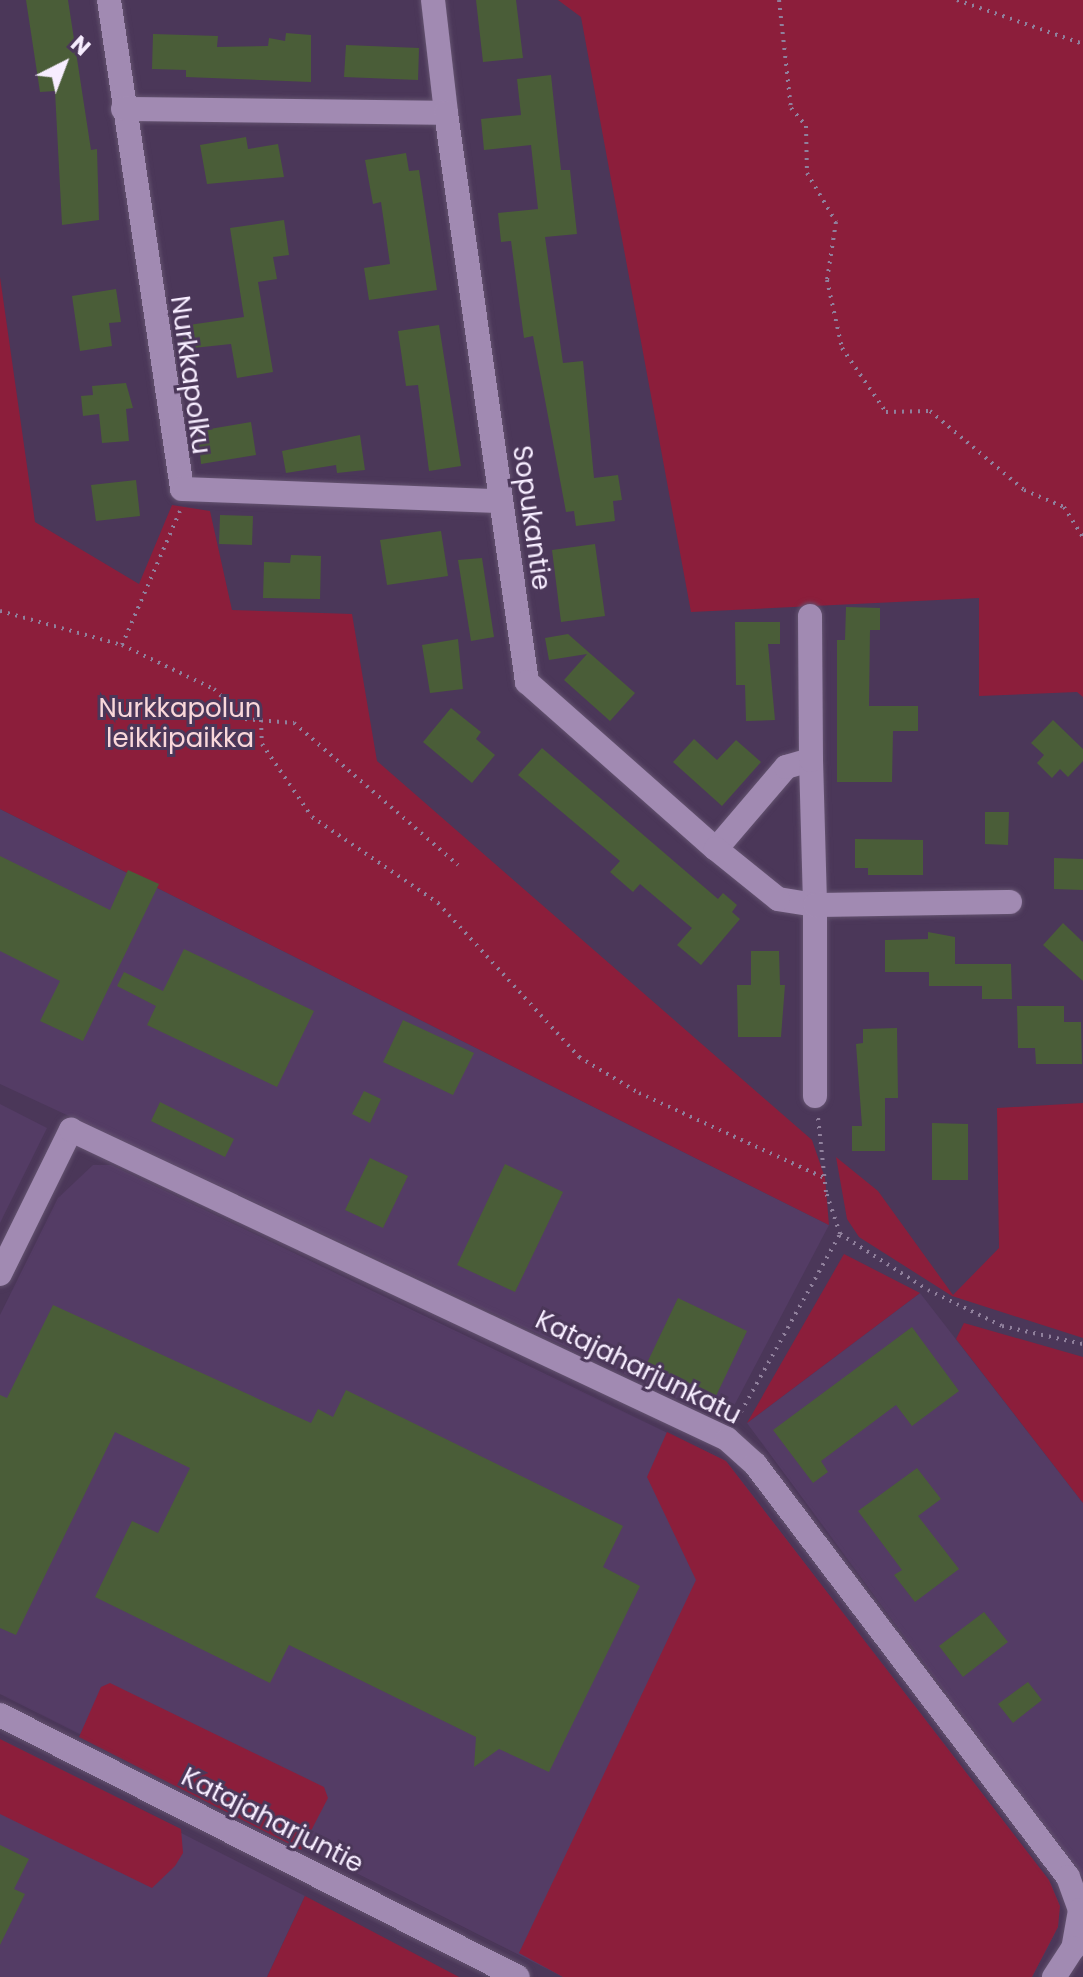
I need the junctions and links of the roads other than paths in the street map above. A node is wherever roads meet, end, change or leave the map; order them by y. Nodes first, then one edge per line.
1 (109, 0) edge
2 (433, 0) edge
3 (123, 109) junction
4 (446, 113) junction
5 (499, 501) junction
6 (810, 616) dead end
7 (811, 760) junction
8 (716, 849) junction
9 (1010, 902) dead end
10 (815, 905) junction
11 (815, 1096) road end
12 (0, 1274) edge
13 (0, 1715) edge
14 (518, 1977) edge
15 (1054, 1977) edge

1 - 3 street, Nurkkapolku
2 - 4 street, Sopukantie
3 - 4 street
3 - 5 street, Nurkkapolku
4 - 5 street, Sopukantie
5 - 8 street, Sopukantie
6 - 7 street
7 - 8 street
7 - 10 street
8 - 10 street, Sopukantie
9 - 10 street, Sopukantie
10 - 11 street
12 - 15 street, Katajaharjunkatu
13 - 14 street, Katajaharjuntie

